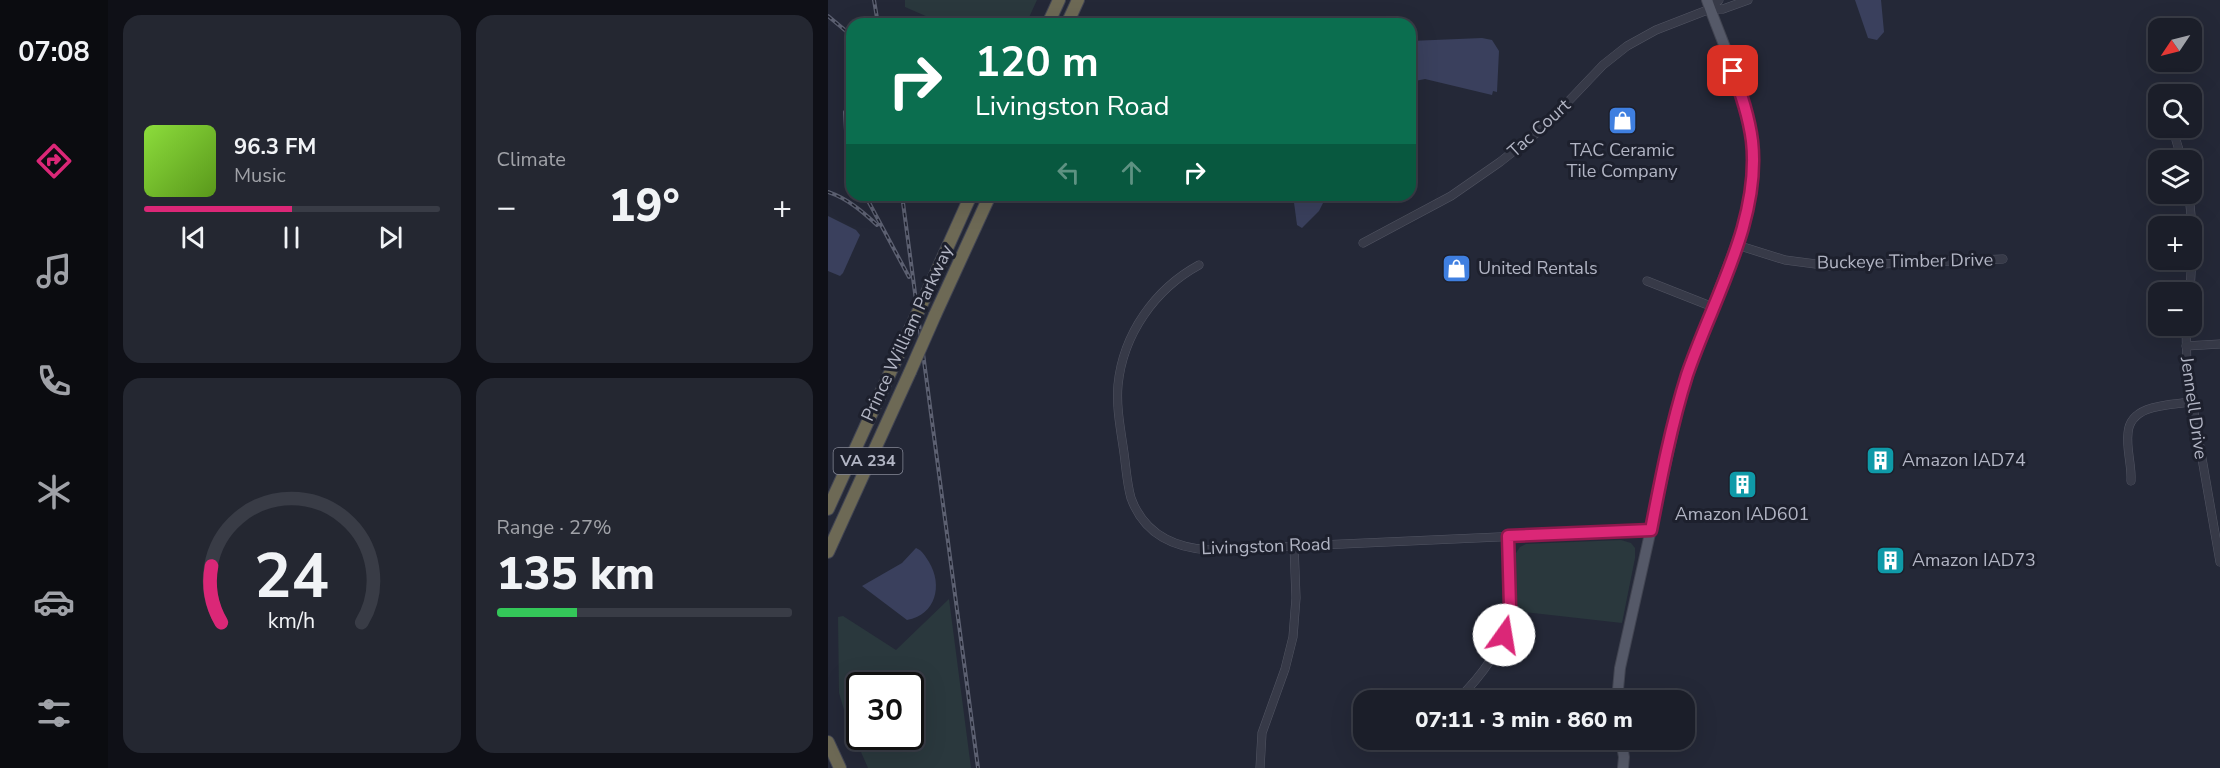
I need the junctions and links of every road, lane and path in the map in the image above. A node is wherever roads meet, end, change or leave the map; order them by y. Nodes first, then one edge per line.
1 (1059, 0) edge
2 (1078, 0) edge
3 (1719, 0) edge
4 (1748, 0) edge
5 (1709, 4) edge
6 (1051, 18) edge
7 (1070, 18) edge
8 (2176, 140) dead end
9 (2179, 150) edge
10 (968, 201) edge
11 (987, 201) edge
12 (2190, 204) edge
13 (1362, 243) dead end
14 (1737, 244) junction
15 (2003, 259) dead end
16 (1199, 265) dead end
17 (1647, 281) dead end
18 (2191, 282) edge
19 (1713, 307) junction
20 (2186, 336) edge
21 (2220, 344) edge
22 (2186, 346) junction
23 (2191, 402) junction
24 (2131, 481) dead end
25 (828, 509) edge
26 (1651, 530) junction
27 (1508, 536) junction
28 (1294, 545) junction
29 (829, 551) edge
30 (2220, 562) edge
31 (1466, 690) edge
32 (1618, 690) edge
33 (828, 742) edge
34 (1623, 763) edge
35 (840, 768) edge
36 (1260, 768) edge
37 (1632, 768) edge

1 - 6 highway
2 - 7 highway
3 - 5 street
4 - 5 street
5 - 13 street, Tac Court
5 - 14 main road
8 - 9 street
10 - 25 highway, Prince William Parkway / VA 234, bridge
11 - 29 highway, Prince William Parkway / VA 234, bridge
12 - 18 street
14 - 15 street, Buckeye Timber Drive
14 - 19 main road
16 - 28 street, Livingston Road
17 - 19 street
19 - 26 main road
20 - 22 street, Jennell Drive
21 - 22 street
22 - 23 street, Jennell Drive
23 - 24 street
23 - 30 street, Jennell Drive
26 - 27 street, Livingston Road
26 - 32 main road
27 - 28 street, Livingston Road
27 - 31 street
28 - 36 street
33 - 35 highway
34 - 37 main road

